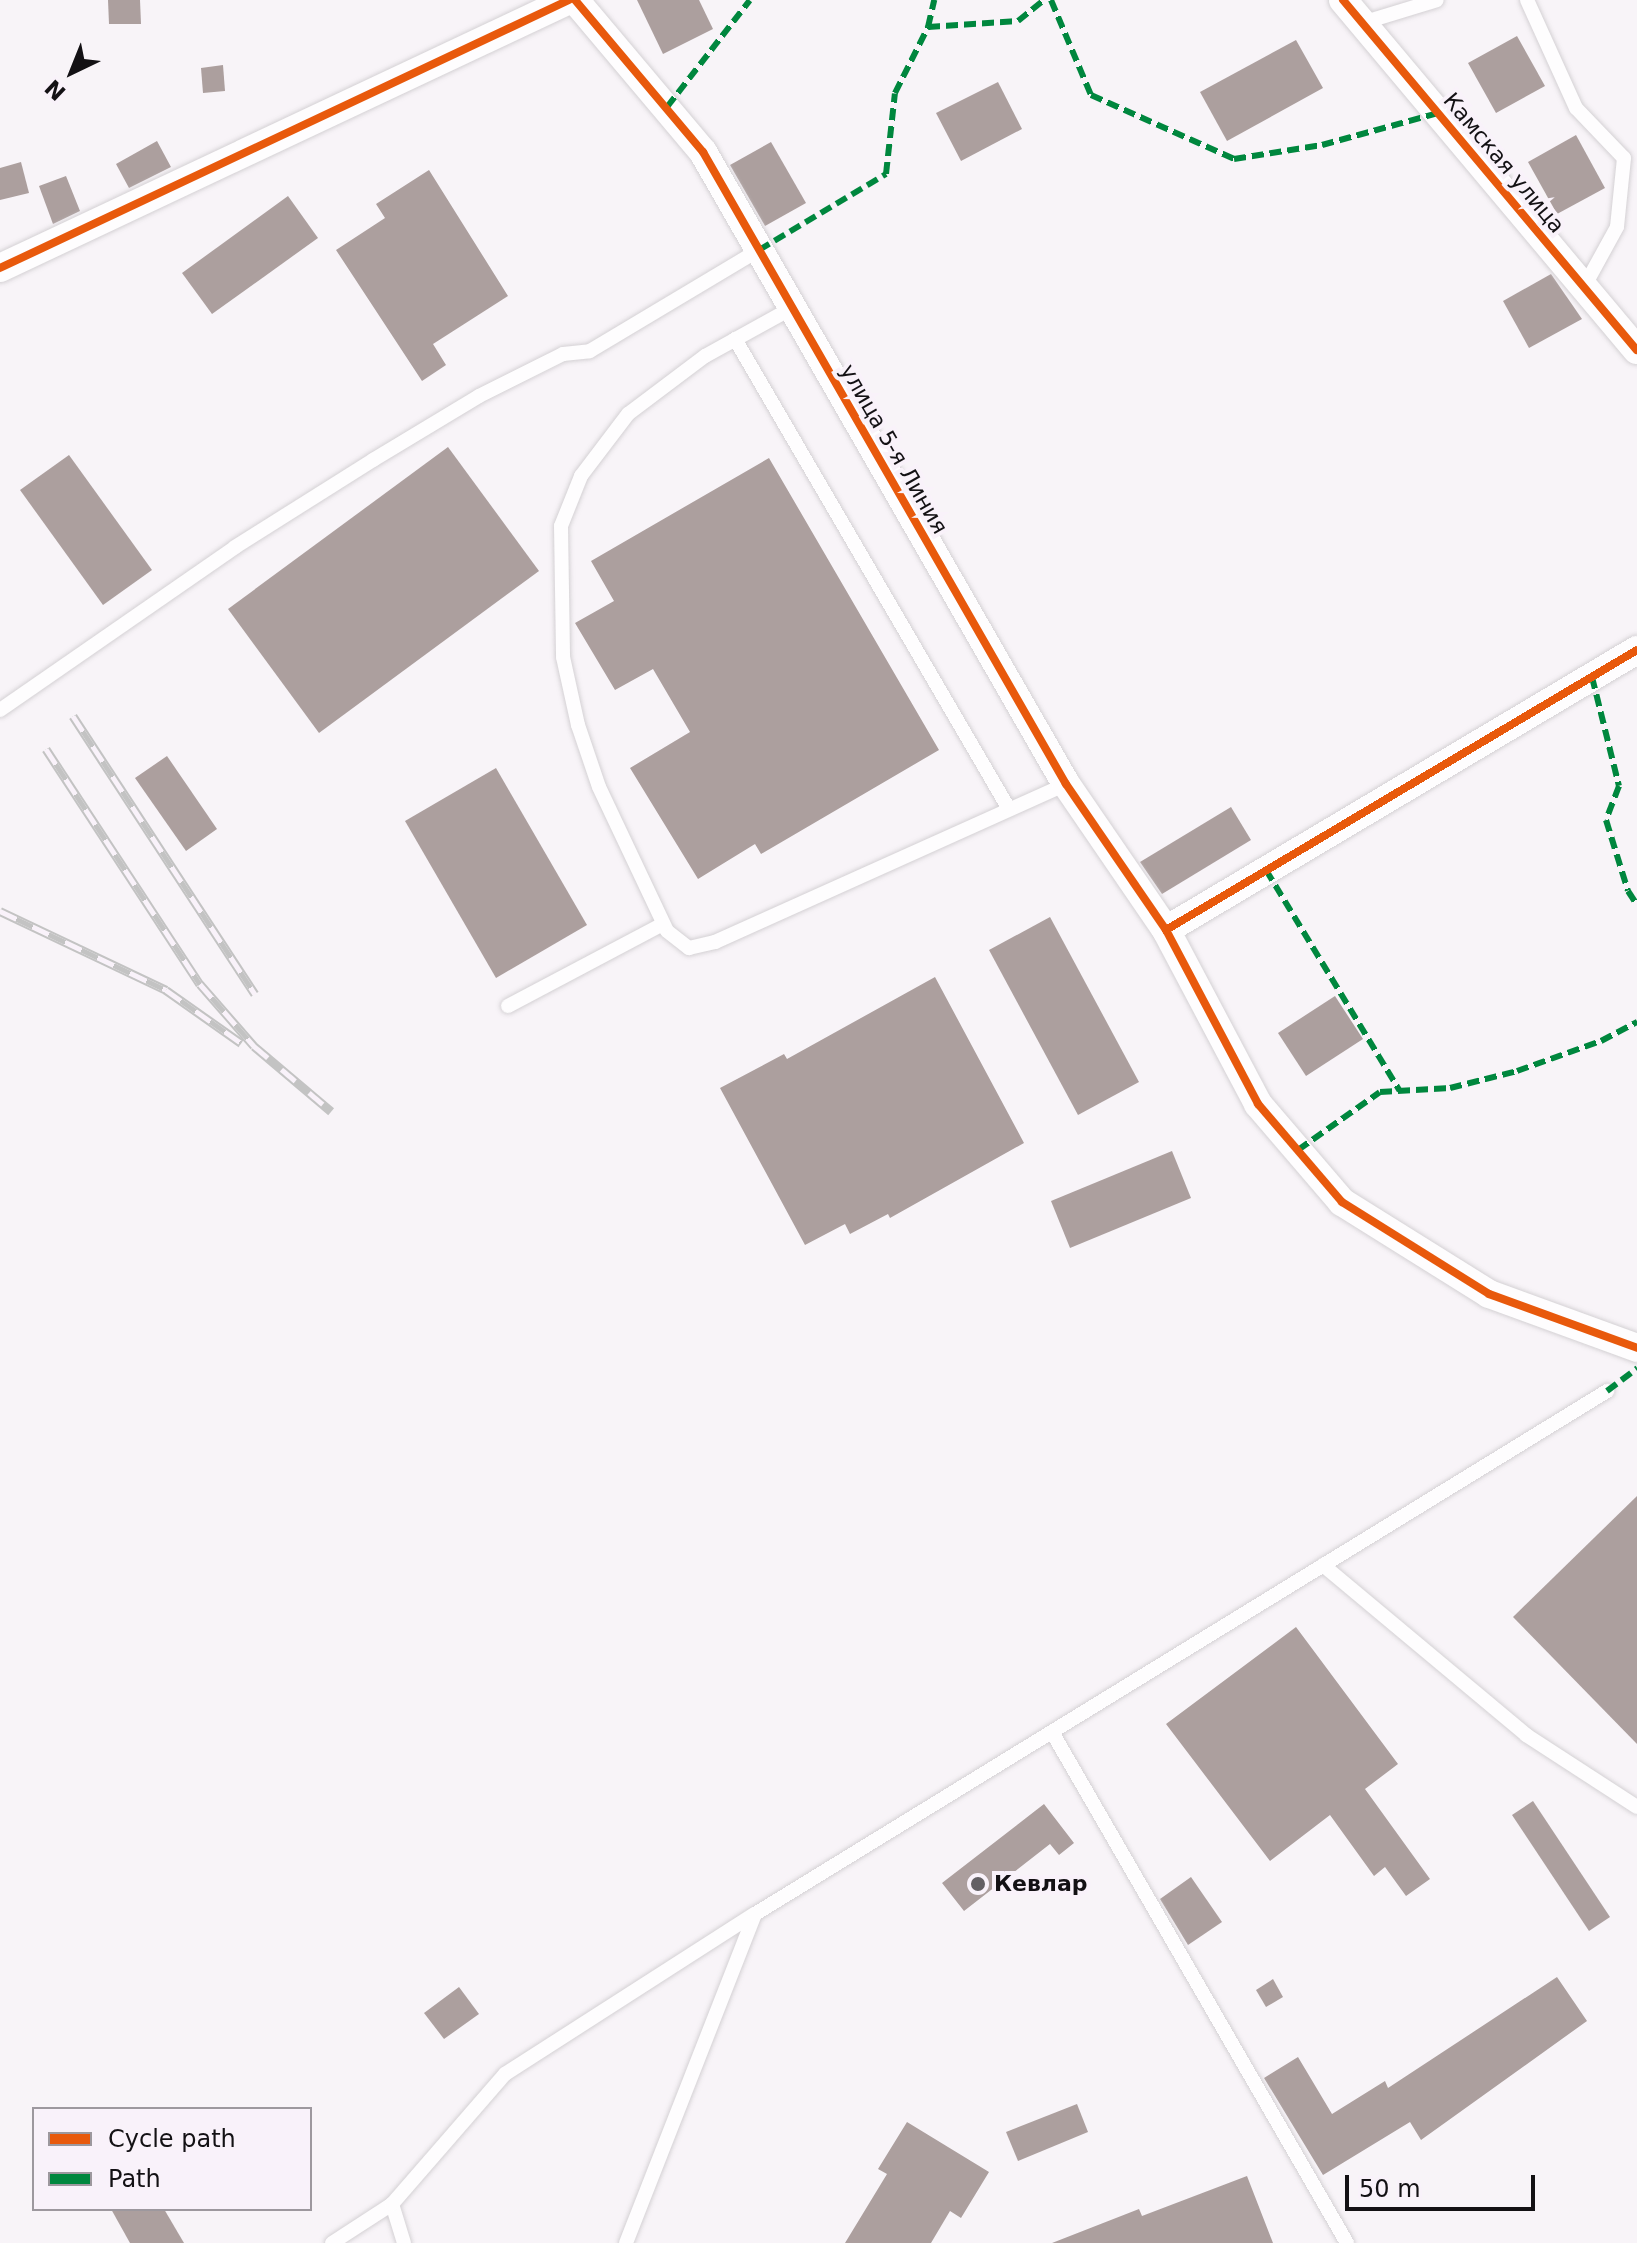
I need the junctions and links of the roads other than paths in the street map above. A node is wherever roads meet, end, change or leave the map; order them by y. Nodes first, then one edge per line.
1 (569, 0) edge
2 (575, 0) edge
3 (1343, 0) edge
4 (1437, 0) edge
5 (1527, 0) edge
6 (1362, 23) junction
7 (759, 250) junction
8 (0, 268) edge
9 (1584, 287) junction
10 (792, 308) junction
11 (735, 339) junction
12 (1637, 350) edge
13 (1637, 650) edge
14 (0, 710) edge
15 (1066, 784) junction
16 (1009, 809) junction
17 (663, 924) junction
18 (1166, 930) junction
19 (508, 1006) dead end
20 (1637, 1348) edge
21 (1607, 1391) dead end
22 (1323, 1565) junction
23 (1052, 1732) junction
24 (1637, 1807) edge
25 (755, 1914) junction
26 (392, 2204) junction
27 (332, 2243) edge
28 (404, 2243) edge
29 (626, 2243) edge
30 (1347, 2243) edge

1 - 8 street
2 - 7 street, улица 5-я Линия
3 - 6 street, Камская улица
4 - 6 lane
5 - 9 lane
6 - 9 street, Камская улица
7 - 10 street, улица 5-я Линия
7 - 14 lane
9 - 12 street, Камская улица
10 - 11 lane
10 - 15 street, улица 5-я Линия
11 - 16 lane
11 - 17 lane
13 - 18 street
15 - 16 lane
15 - 18 street, улица 5-я Линия
16 - 17 lane
17 - 19 lane
18 - 20 street, улица 5-я Линия
21 - 22 lane
22 - 23 lane
22 - 24 lane
23 - 25 lane
23 - 30 lane
25 - 26 lane
25 - 29 lane
26 - 27 lane
26 - 28 lane

